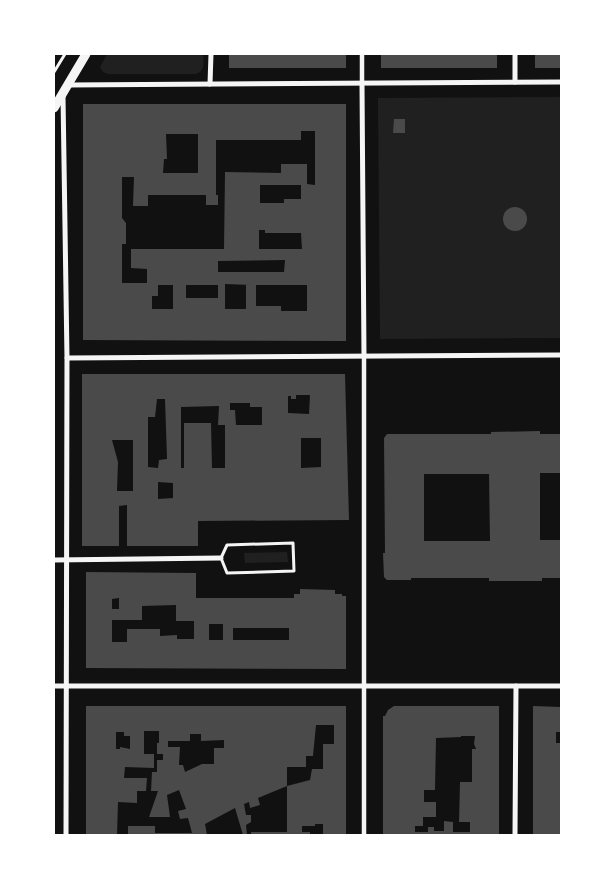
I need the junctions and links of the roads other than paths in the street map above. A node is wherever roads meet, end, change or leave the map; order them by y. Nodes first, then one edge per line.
1 (86, 54) edge
2 (211, 54) edge
3 (362, 54) edge
4 (515, 54) edge
5 (515, 82) junction
6 (561, 82) edge
7 (68, 84) junction
8 (210, 84) junction
9 (362, 84) junction
10 (62, 93) junction
11 (54, 108) edge
12 (561, 356) edge
13 (364, 357) junction
14 (67, 358) junction
15 (221, 558) road end
16 (54, 560) edge
17 (66, 560) junction
18 (54, 686) edge
19 (66, 686) junction
20 (364, 686) junction
21 (516, 686) junction
22 (561, 686) edge
23 (66, 835) edge
24 (364, 835) edge
25 (515, 835) edge

1 - 7 main road
2 - 8 street
3 - 9 street
4 - 5 street
5 - 6 street
5 - 9 street
7 - 8 street
7 - 10 main road
8 - 9 street
9 - 13 street
10 - 11 main road
10 - 14 street
12 - 13 street
13 - 14 street
13 - 20 street
14 - 17 street
15 - 17 street
16 - 17 street
17 - 19 street
18 - 19 street
19 - 20 street
19 - 23 street
20 - 21 street
20 - 24 street
21 - 22 street
21 - 25 street

